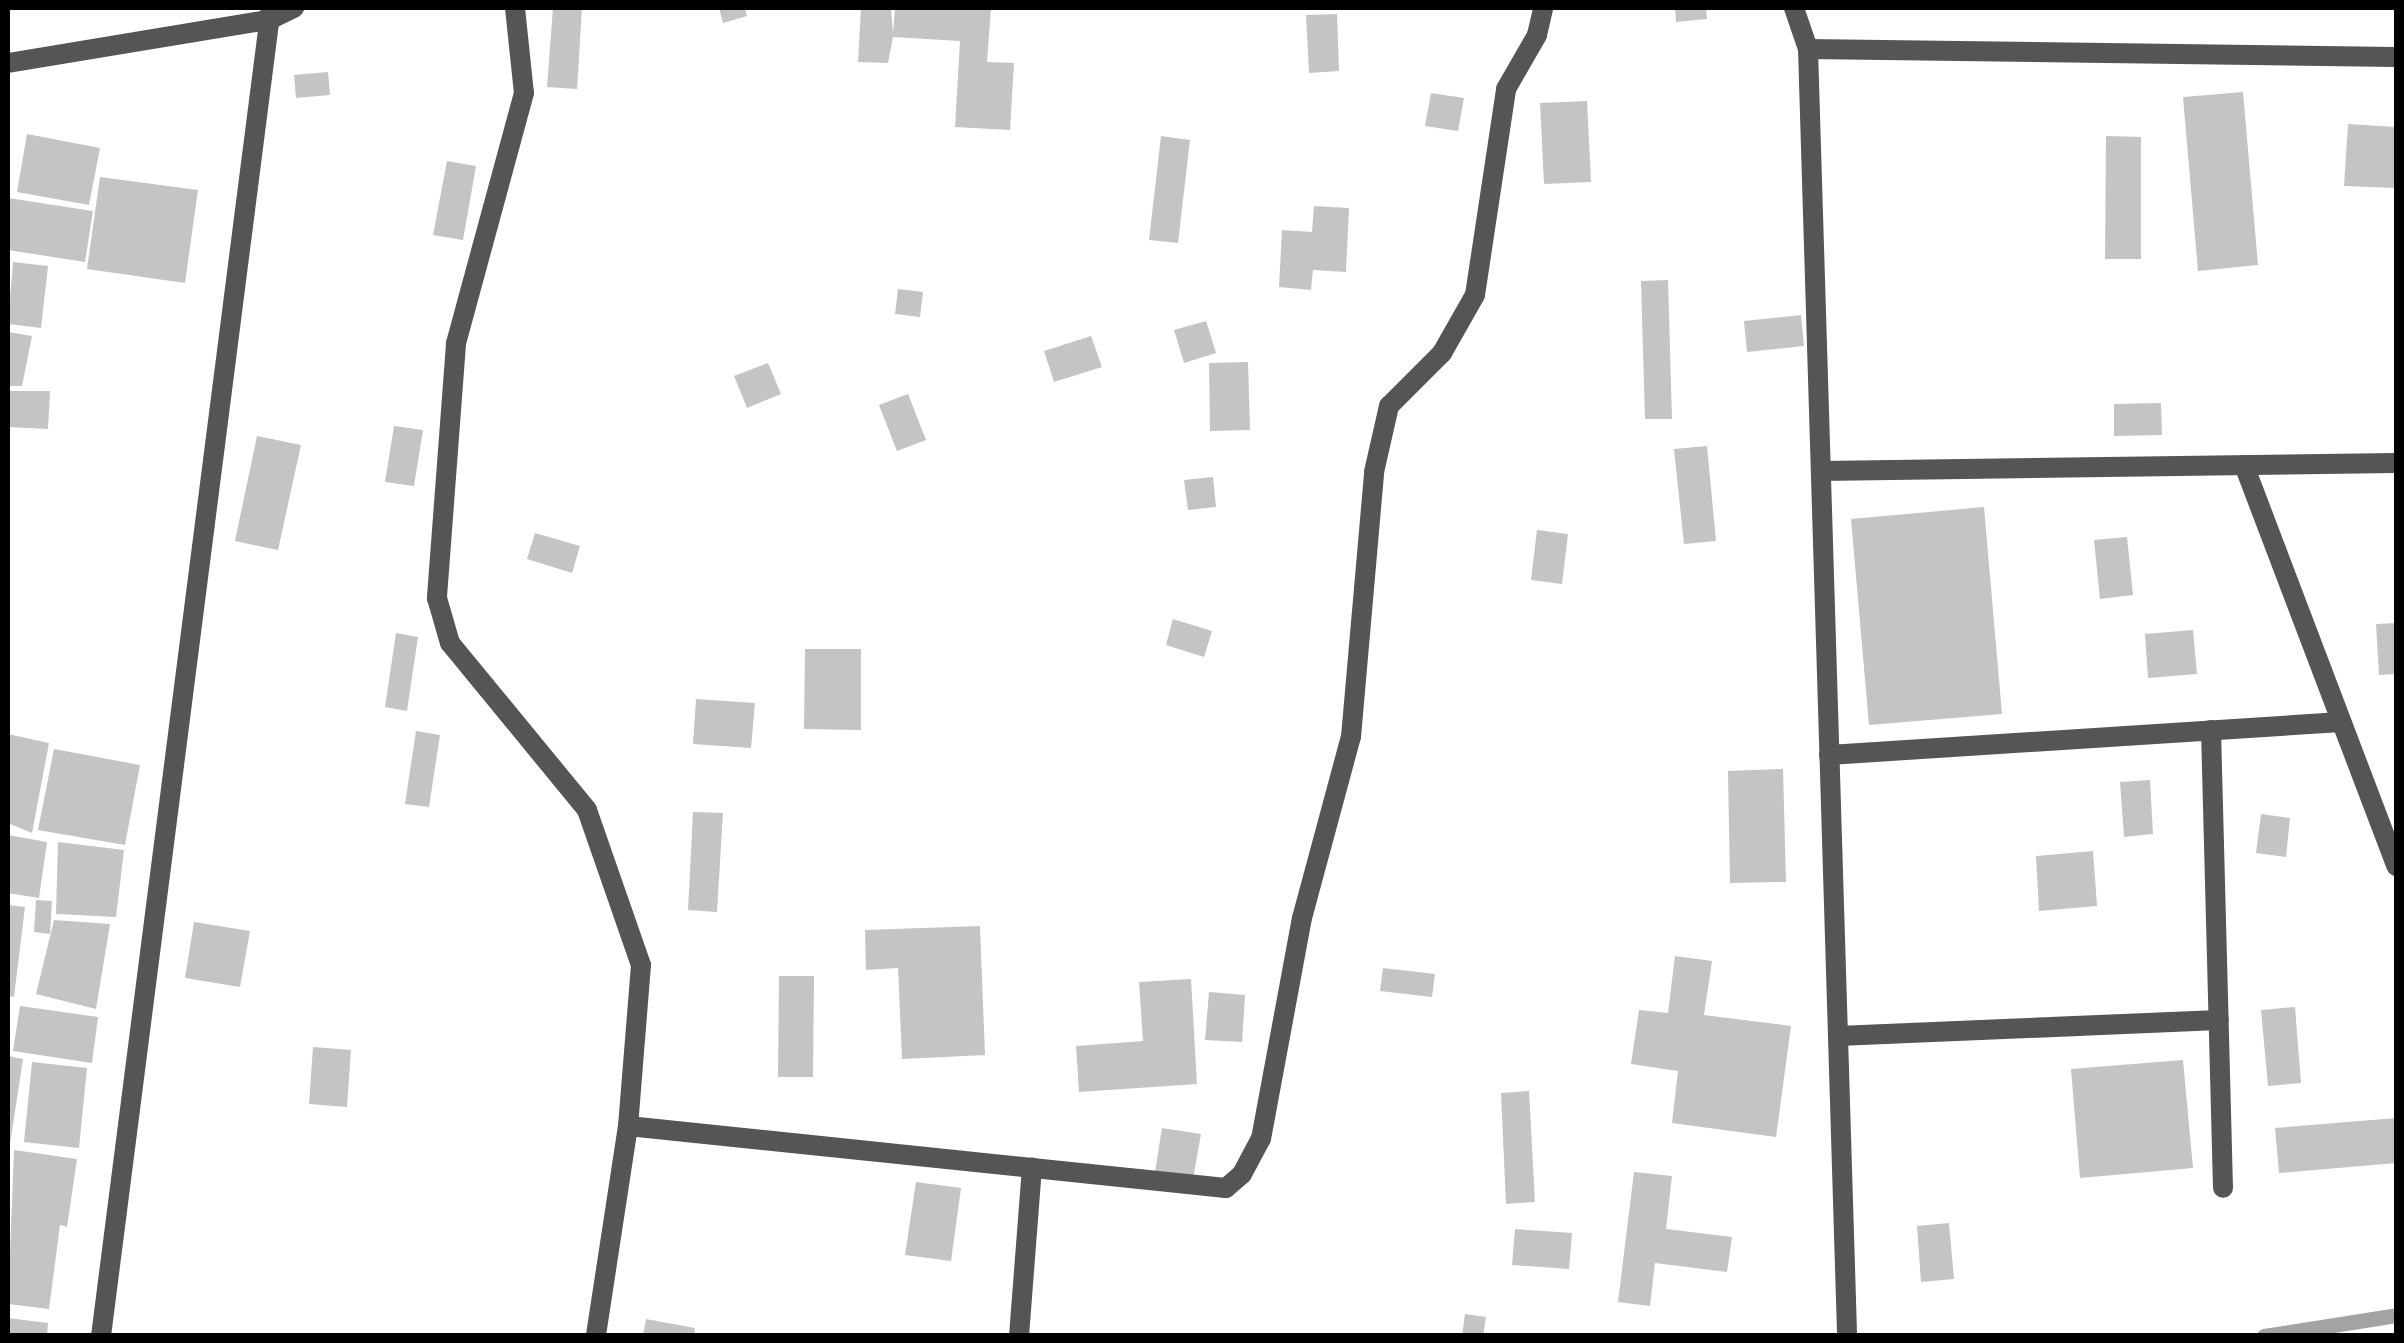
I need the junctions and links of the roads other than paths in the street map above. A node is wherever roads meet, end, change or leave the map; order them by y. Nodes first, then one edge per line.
1 (294, 8) edge
2 (515, 8) edge
3 (1542, 8) edge
4 (1794, 8) edge
5 (270, 14) edge
6 (1808, 48) junction
7 (2396, 57) edge
8 (8, 63) edge
9 (2396, 462) edge
10 (2244, 465) junction
11 (1821, 471) junction
12 (2341, 722) junction
13 (2212, 730) junction
14 (1829, 755) junction
15 (2396, 866) edge
16 (2219, 1020) junction
17 (1838, 1036) junction
18 (628, 1126) junction
19 (1032, 1168) junction
20 (2223, 1188) dead end
21 (101, 1336) edge
22 (596, 1336) edge
23 (1018, 1336) edge
24 (1847, 1336) edge

1 - 5 street
2 - 18 street
3 - 19 street
4 - 6 street
5 - 8 street
5 - 21 street
6 - 7 street
6 - 11 street
9 - 10 street
10 - 11 street
10 - 12 street
11 - 14 street
12 - 13 street
12 - 15 street
13 - 14 street
13 - 16 street
14 - 17 street
16 - 17 street
16 - 20 street
17 - 24 street
18 - 19 street
18 - 22 street
19 - 23 street

